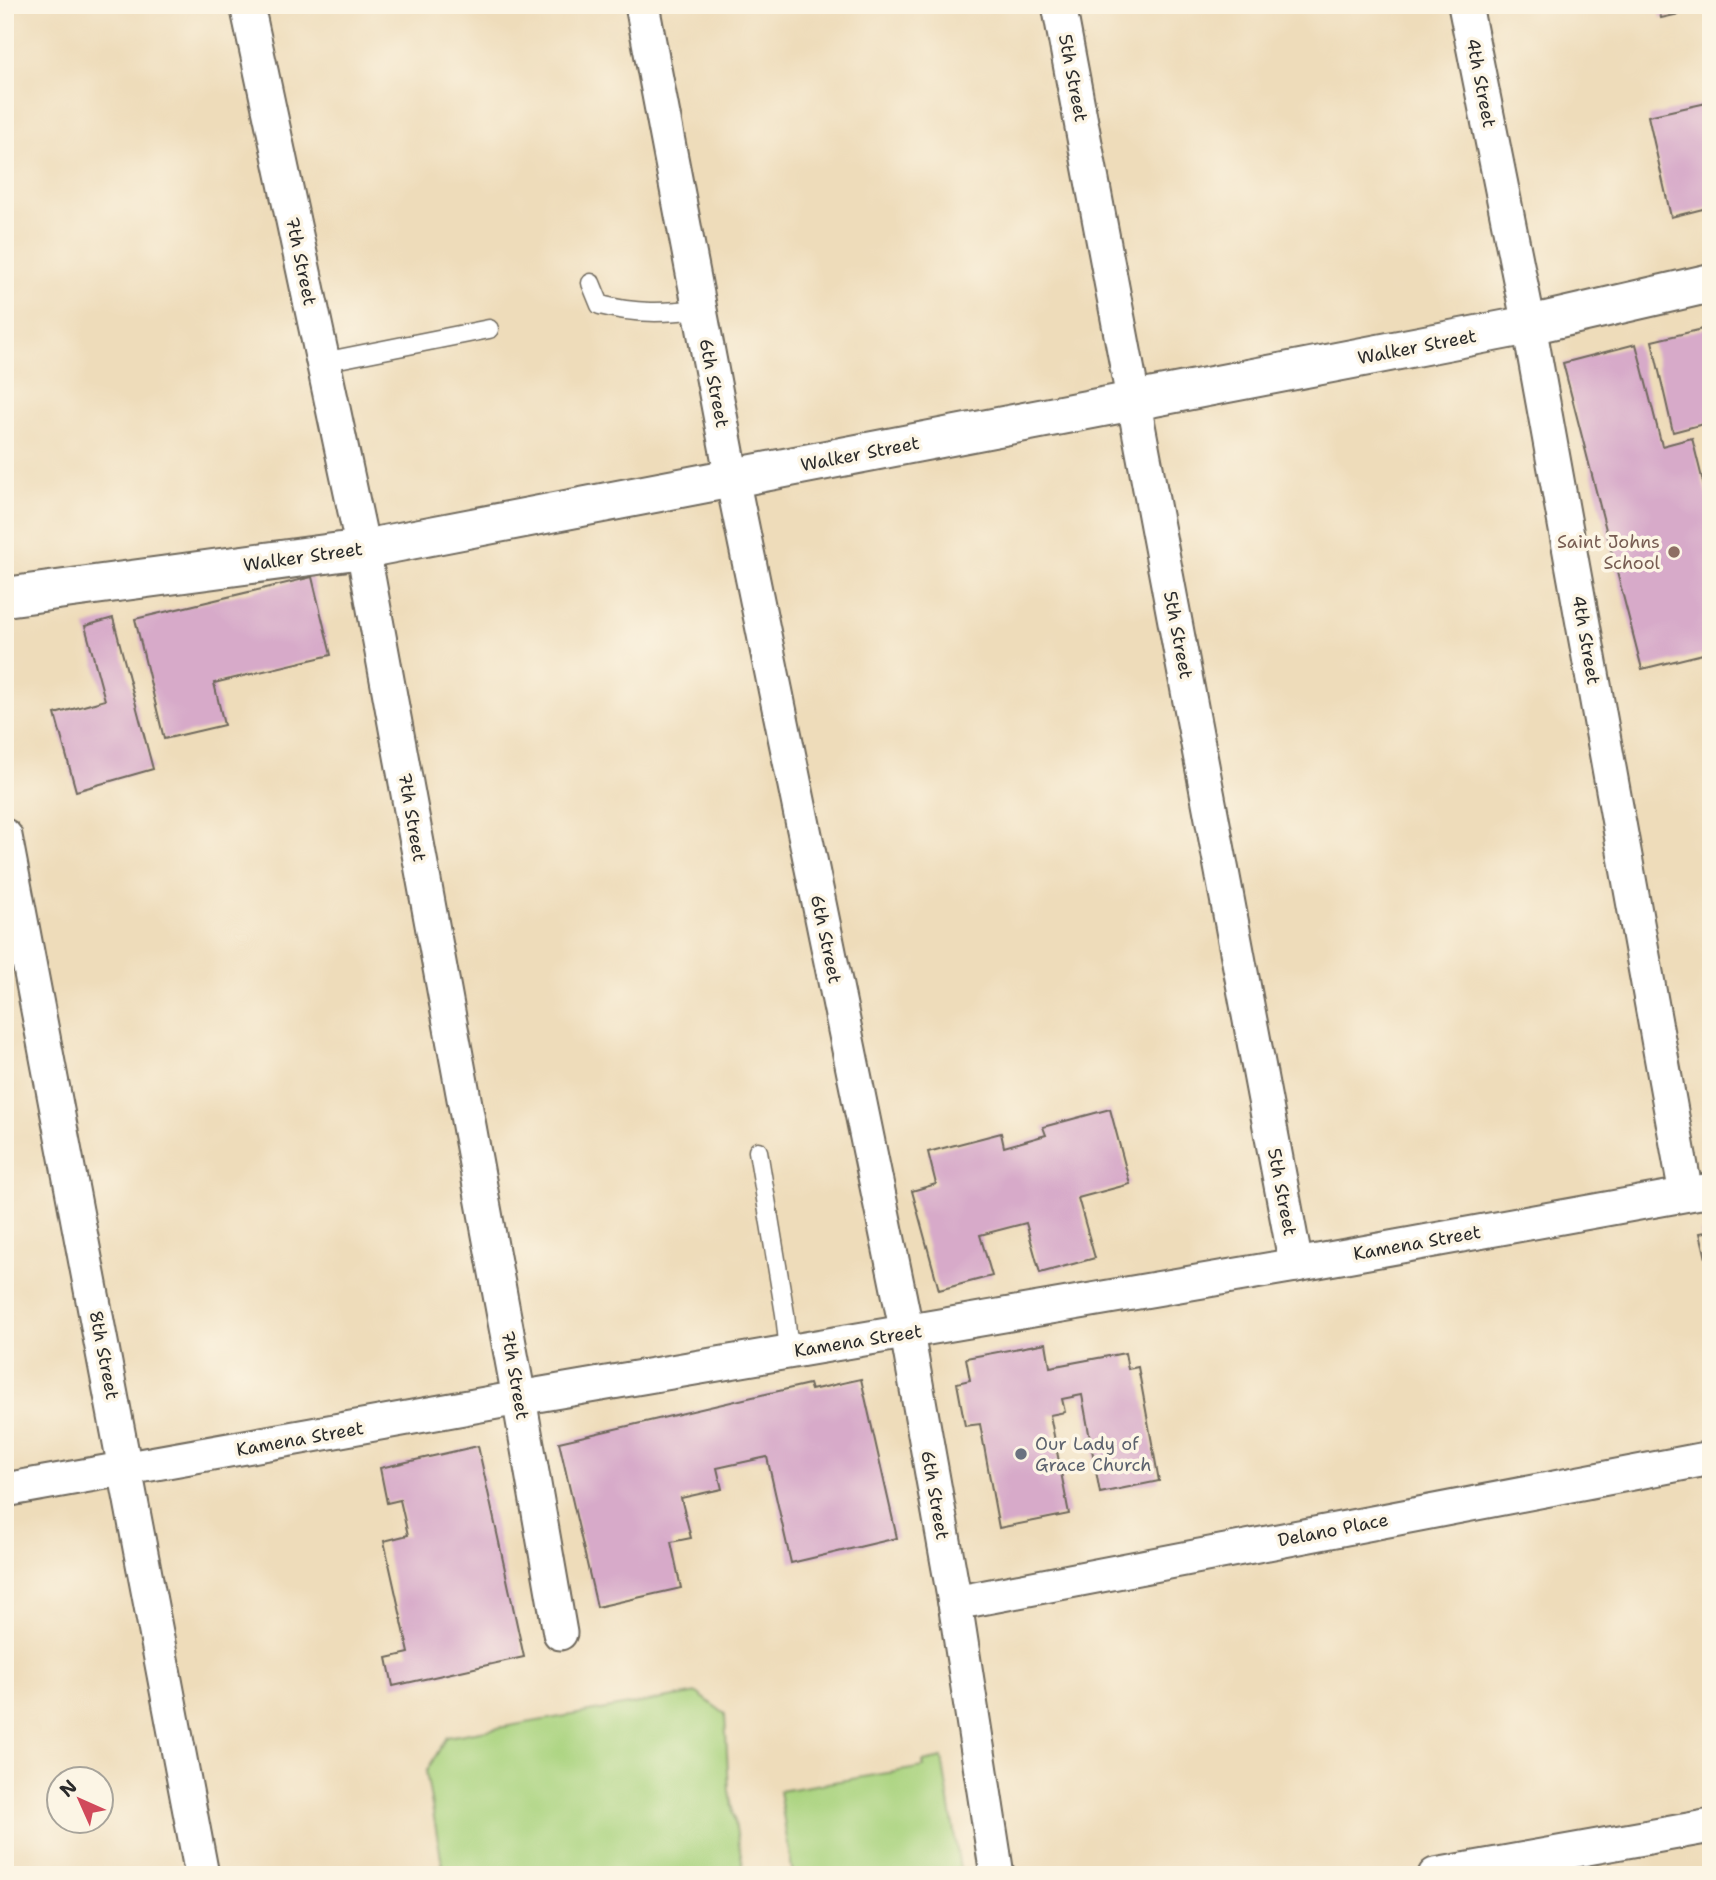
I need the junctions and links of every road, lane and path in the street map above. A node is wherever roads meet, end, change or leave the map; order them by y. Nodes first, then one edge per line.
1 (247, 5) edge
2 (642, 5) edge
3 (1059, 5) edge
4 (1465, 5) edge
5 (591, 283) dead end
6 (1711, 283) edge
7 (700, 309) junction
8 (1529, 325) junction
9 (489, 329) dead end
10 (323, 362) junction
11 (1135, 401) junction
12 (732, 478) junction
13 (363, 549) junction
14 (5, 597) edge
15 (5, 836) edge
16 (758, 1151) dead end
17 (1698, 1192) edge
18 (1296, 1265) junction
19 (907, 1333) junction
20 (789, 1352) junction
21 (519, 1398) junction
22 (1711, 1458) edge
23 (125, 1469) junction
24 (5, 1490) edge
25 (955, 1603) junction
26 (560, 1633) dead end
27 (1711, 1826) edge
28 (202, 1875) edge
29 (997, 1875) edge
30 (1435, 1875) edge

1 - 10 street, 7th Street
2 - 7 street, 6th Street
3 - 11 street, 5th Street
4 - 8 street, 4th Street
5 - 7 lane
6 - 8 street, Walker Street
7 - 12 street, 6th Street
8 - 11 street, Walker Street
8 - 17 street, 4th Street
9 - 10 lane
10 - 13 street, 7th Street
11 - 12 street, Walker Street
11 - 18 street, 5th Street
12 - 13 street, Walker Street
12 - 19 street, 6th Street
13 - 14 street, Walker Street
13 - 21 street, 7th Street
15 - 23 street, 8th Street
16 - 20 lane
17 - 18 street, Kamena Street
18 - 19 street, Kamena Street
19 - 20 street, Kamena Street
19 - 25 street, 6th Street
20 - 21 street, Kamena Street
21 - 23 street, Kamena Street
21 - 26 street, 7th Street
22 - 25 street, Delano Place
23 - 24 street, Kamena Street
23 - 28 street, 8th Street
25 - 29 street, 6th Street
27 - 30 street

